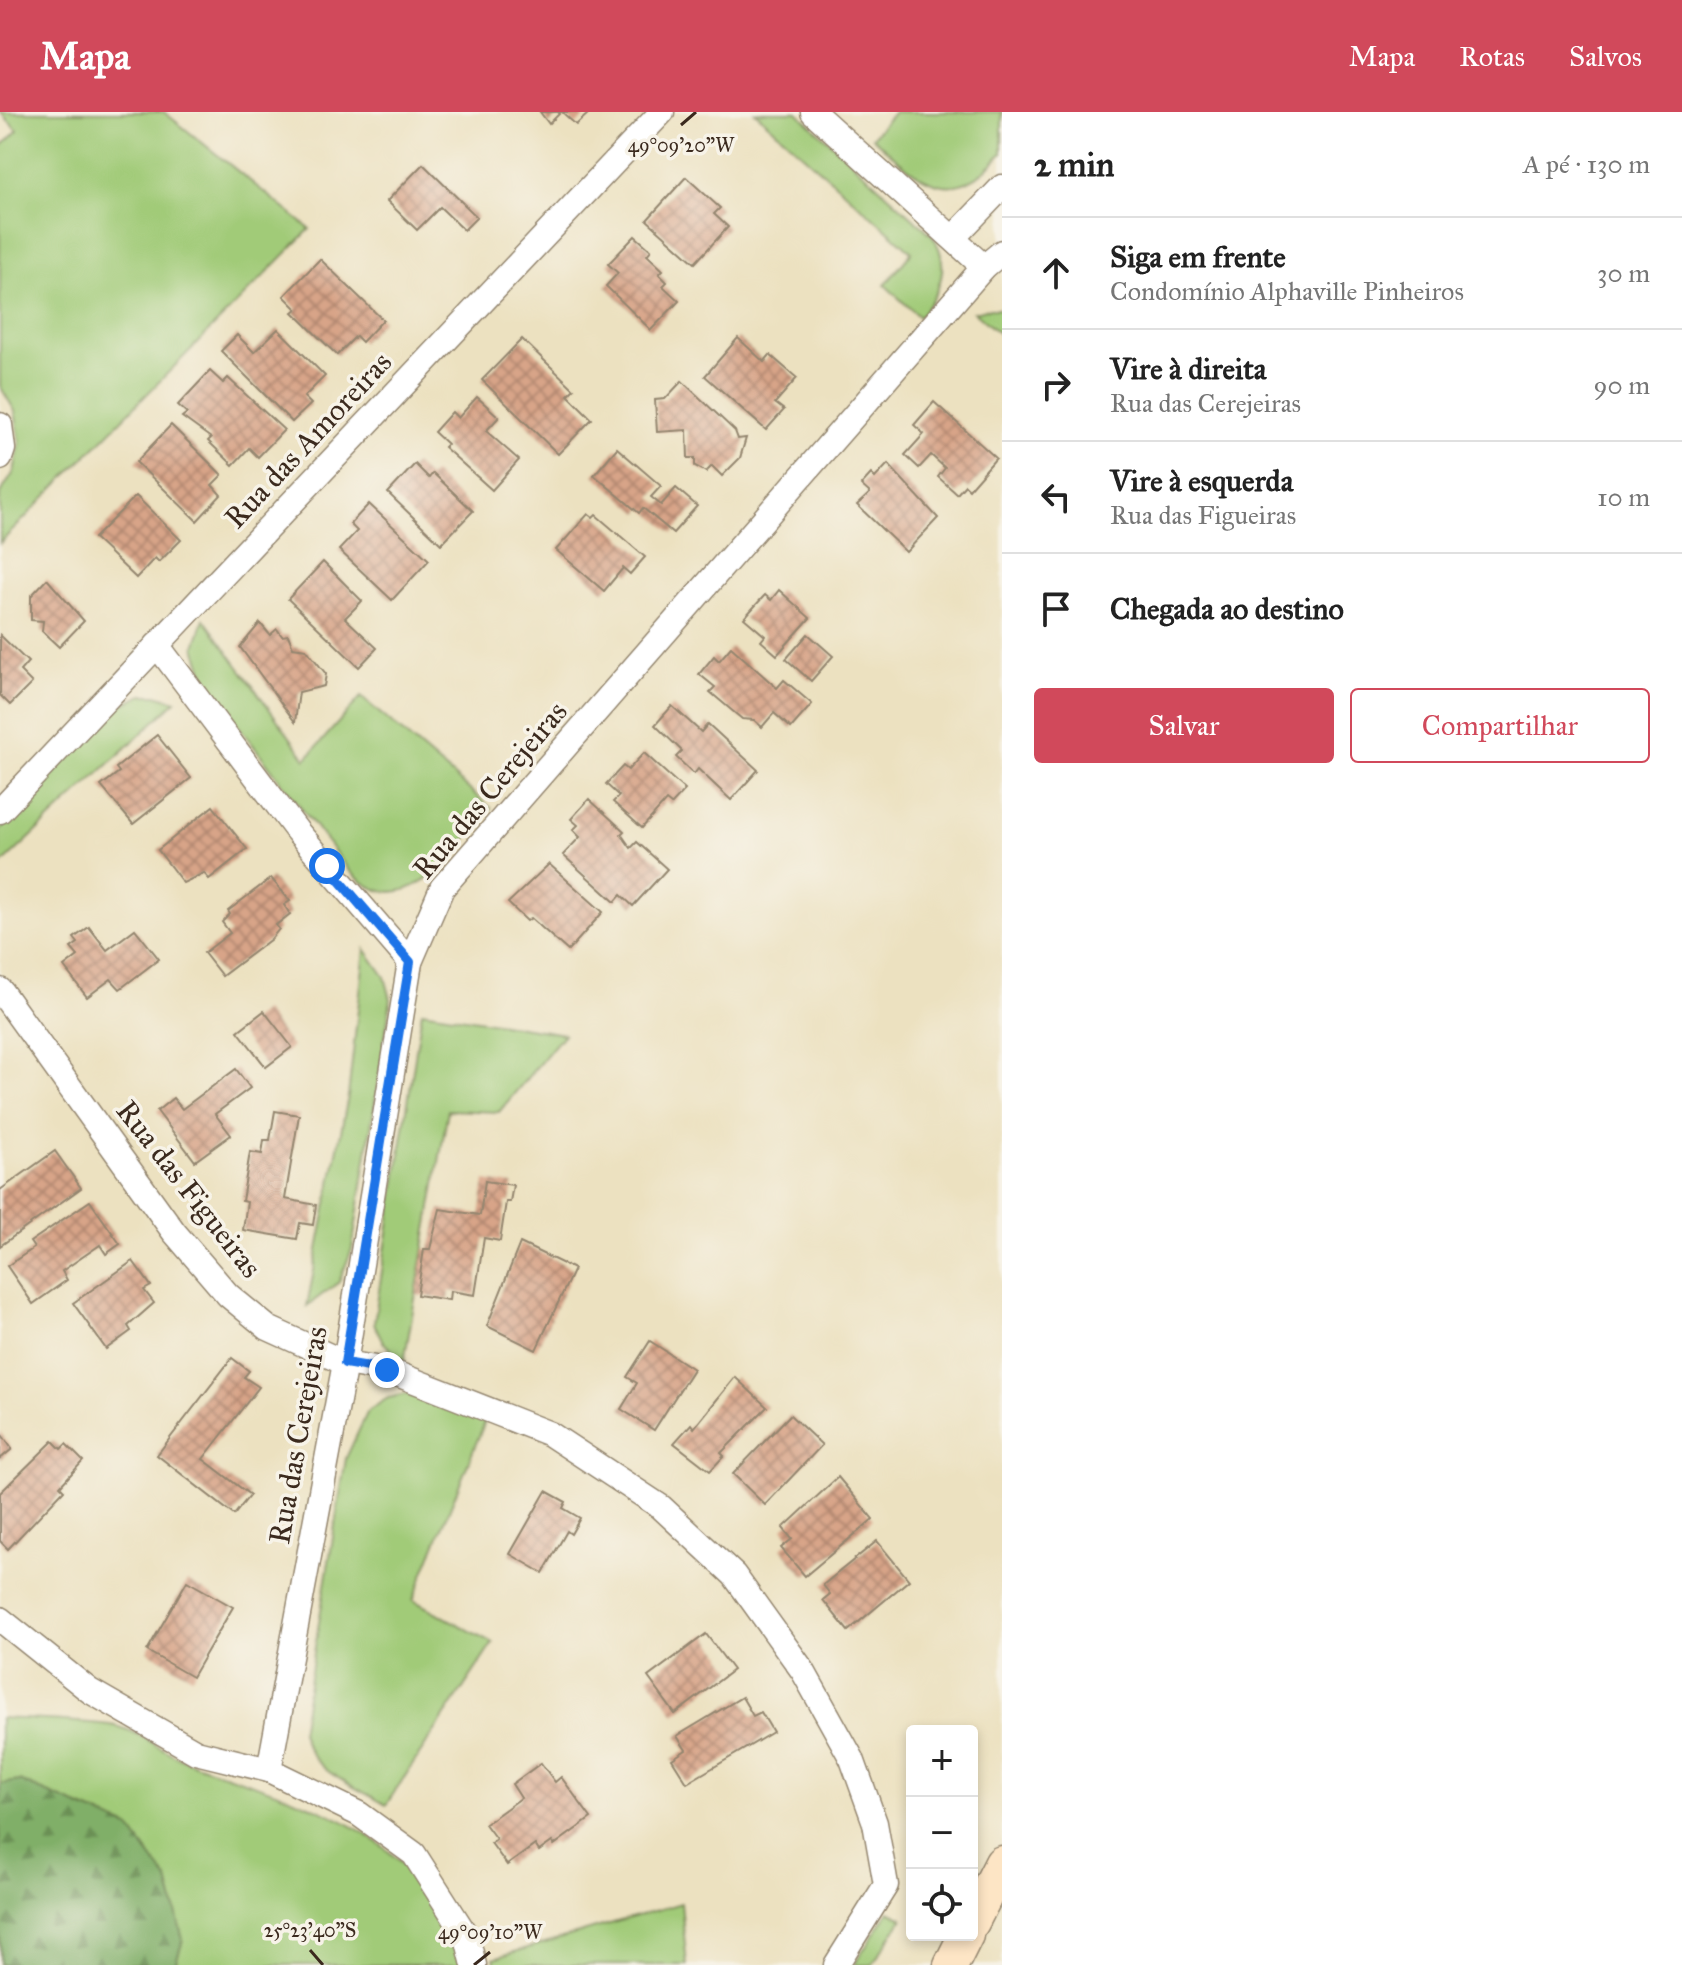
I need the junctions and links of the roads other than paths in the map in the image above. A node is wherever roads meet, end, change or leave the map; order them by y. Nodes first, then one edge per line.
1 (662, 112) edge
2 (813, 112) edge
3 (1002, 187) edge
4 (954, 237) junction
5 (993, 259) edge
6 (157, 645) junction
7 (0, 811) edge
8 (410, 962) junction
9 (0, 990) edge
10 (345, 1363) junction
11 (0, 1619) edge
12 (269, 1770) junction
13 (1002, 1863) edge
14 (978, 1910) edge
15 (963, 1941) edge
16 (474, 1965) edge
17 (836, 1965) edge
18 (951, 1965) edge

1 - 6 street, Rua das Amoreiras
2 - 4 street
3 - 4 street
4 - 5 street
5 - 8 street, Rua das Cerejeiras
6 - 7 street, Rua das Amoreiras
6 - 8 street
8 - 10 street, Rua das Cerejeiras
9 - 10 street, Rua das Figueiras
10 - 12 street, Rua das Cerejeiras
10 - 17 street, Rua das Figueiras
11 - 12 street
12 - 16 street
13 - 14 street
15 - 18 street

